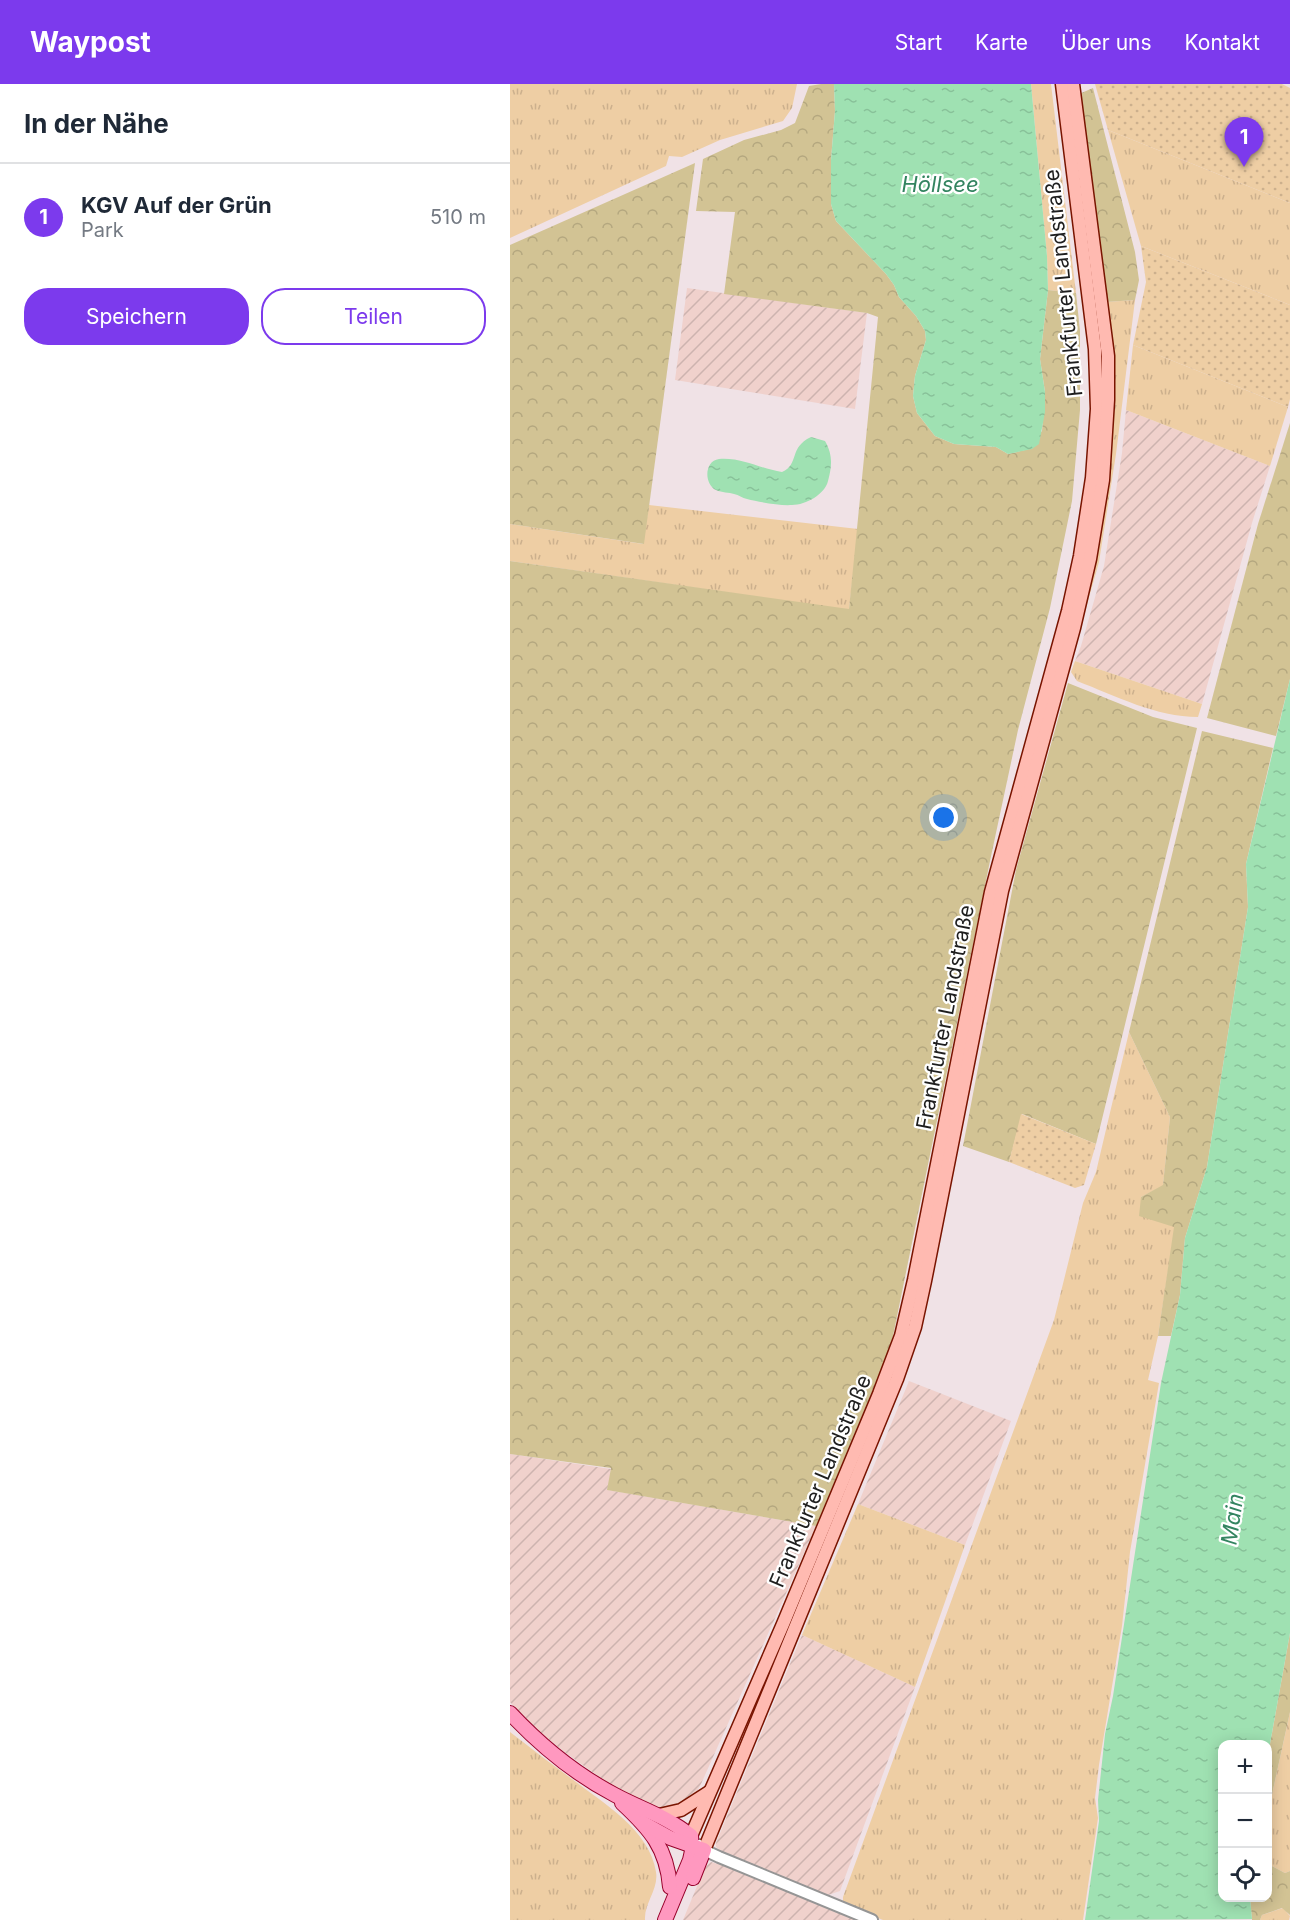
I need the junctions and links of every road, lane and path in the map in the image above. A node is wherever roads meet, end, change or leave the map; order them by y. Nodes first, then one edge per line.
1 (1062, 84) edge
2 (1073, 84) edge
3 (510, 1713) edge
4 (710, 1791) junction
5 (613, 1794) junction
6 (659, 1815) junction
7 (643, 1823) junction
8 (697, 1846) junction
9 (670, 1887) junction
10 (656, 1920) edge
11 (665, 1920) edge
12 (675, 1920) edge
13 (872, 1920) edge

1 - 4 main road, Frankfurter Landstraße
2 - 8 main road, Frankfurter Landstraße
3 - 5 main road
4 - 6 main road
4 - 8 main road, Frankfurter Landstraße
5 - 6 main road
5 - 7 main road
6 - 8 main road
7 - 8 main road
7 - 9 main road
8 - 9 main road, Frankfurter Landstraße
8 - 11 main road
8 - 12 main road, Frankfurter Landstraße
8 - 13 street
9 - 10 main road, Frankfurter Landstraße

